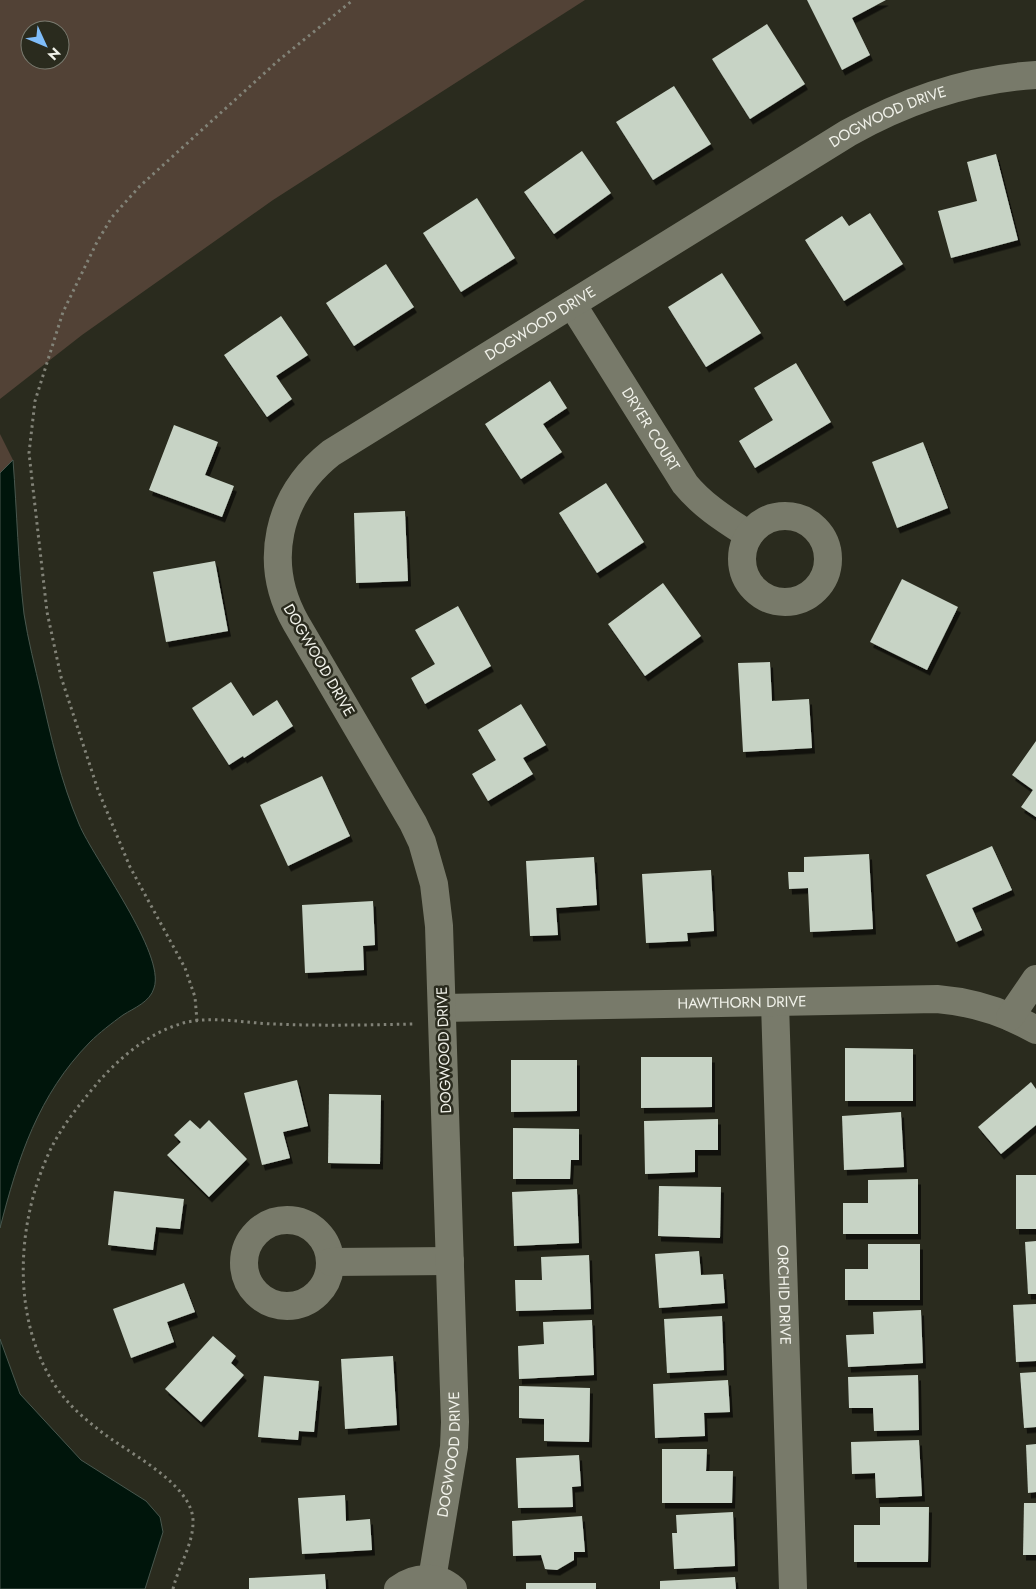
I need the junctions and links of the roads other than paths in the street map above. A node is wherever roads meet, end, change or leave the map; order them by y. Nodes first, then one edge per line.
1 (1036, 75) edge
2 (572, 304) junction
3 (749, 535) dead end
4 (1036, 978) edge
5 (775, 1003) junction
6 (443, 1016) junction
7 (1010, 1017) junction
8 (1036, 1030) edge
9 (330, 1262) dead end
10 (450, 1262) junction
11 (443, 1584) edge
12 (398, 1589) edge
13 (793, 1589) edge

1 - 2 street, DOGWOOD DRIVE
2 - 3 street, DRYER COURT
2 - 6 street, DOGWOOD DRIVE
4 - 7 street
5 - 6 street, HAWTHORN DRIVE
5 - 7 street, HAWTHORN DRIVE
5 - 13 street, ORCHID DRIVE
6 - 10 street, DOGWOOD DRIVE
7 - 8 street, HAWTHORN DRIVE
9 - 10 street
10 - 11 street, DOGWOOD DRIVE
11 - 12 street, DOGWOOD DRIVE

